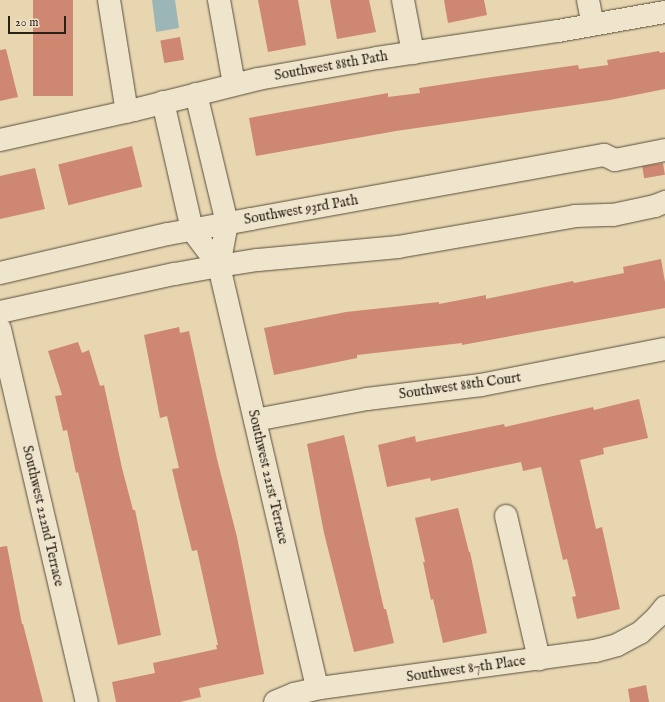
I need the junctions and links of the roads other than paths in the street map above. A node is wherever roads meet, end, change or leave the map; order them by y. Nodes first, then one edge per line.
1 (109, 0) edge
2 (218, 0) edge
3 (403, 0) edge
4 (588, 0) edge
5 (665, 12) edge
6 (593, 25) junction
7 (413, 53) junction
8 (234, 84) junction
9 (196, 94) junction
10 (163, 102) junction
11 (127, 112) junction
12 (665, 137) edge
13 (0, 140) edge
14 (665, 150) edge
15 (604, 155) junction
16 (665, 194) edge
17 (665, 202) edge
18 (575, 216) junction
19 (227, 223) junction
20 (192, 230) junction
21 (219, 266) junction
22 (0, 273) edge
23 (0, 312) edge
24 (0, 329) edge
25 (665, 349) edge
26 (255, 420) junction
27 (506, 516) dead end
28 (658, 615) edge
29 (539, 659) junction
30 (317, 688) junction
31 (86, 702) edge
32 (275, 702) edge

1 - 11 street
2 - 8 street
3 - 7 street
4 - 6 street
5 - 6 street, Southwest 88th Path
6 - 7 street, Southwest 88th Path
7 - 8 street, Southwest 88th Path
8 - 9 street, Southwest 88th Path
9 - 10 street, Southwest 88th Path
9 - 19 street, Southwest 221st Terrace
10 - 11 street, Southwest 88th Path
10 - 20 street, Southwest 221st Terrace
11 - 13 street, Southwest 88th Path
12 - 15 street, Southwest 93rd Path
14 - 15 street, Southwest 93rd Path
15 - 19 street, Southwest 93rd Path
16 - 18 street
17 - 18 street
18 - 21 street
19 - 20 street, Southwest 93rd Path
19 - 21 street, Southwest 221st Terrace
20 - 21 street, Southwest 221st Terrace
20 - 22 street, Southwest 93rd Path
21 - 23 street
21 - 26 street, Southwest 221st Terrace
24 - 31 street, Southwest 222nd Terrace
25 - 26 street, Southwest 88th Court
26 - 30 street, Southwest 221st Terrace
27 - 29 street
28 - 29 street, Southwest 87th Place
29 - 30 street, Southwest 87th Place
30 - 32 street, Southwest 87th Place

